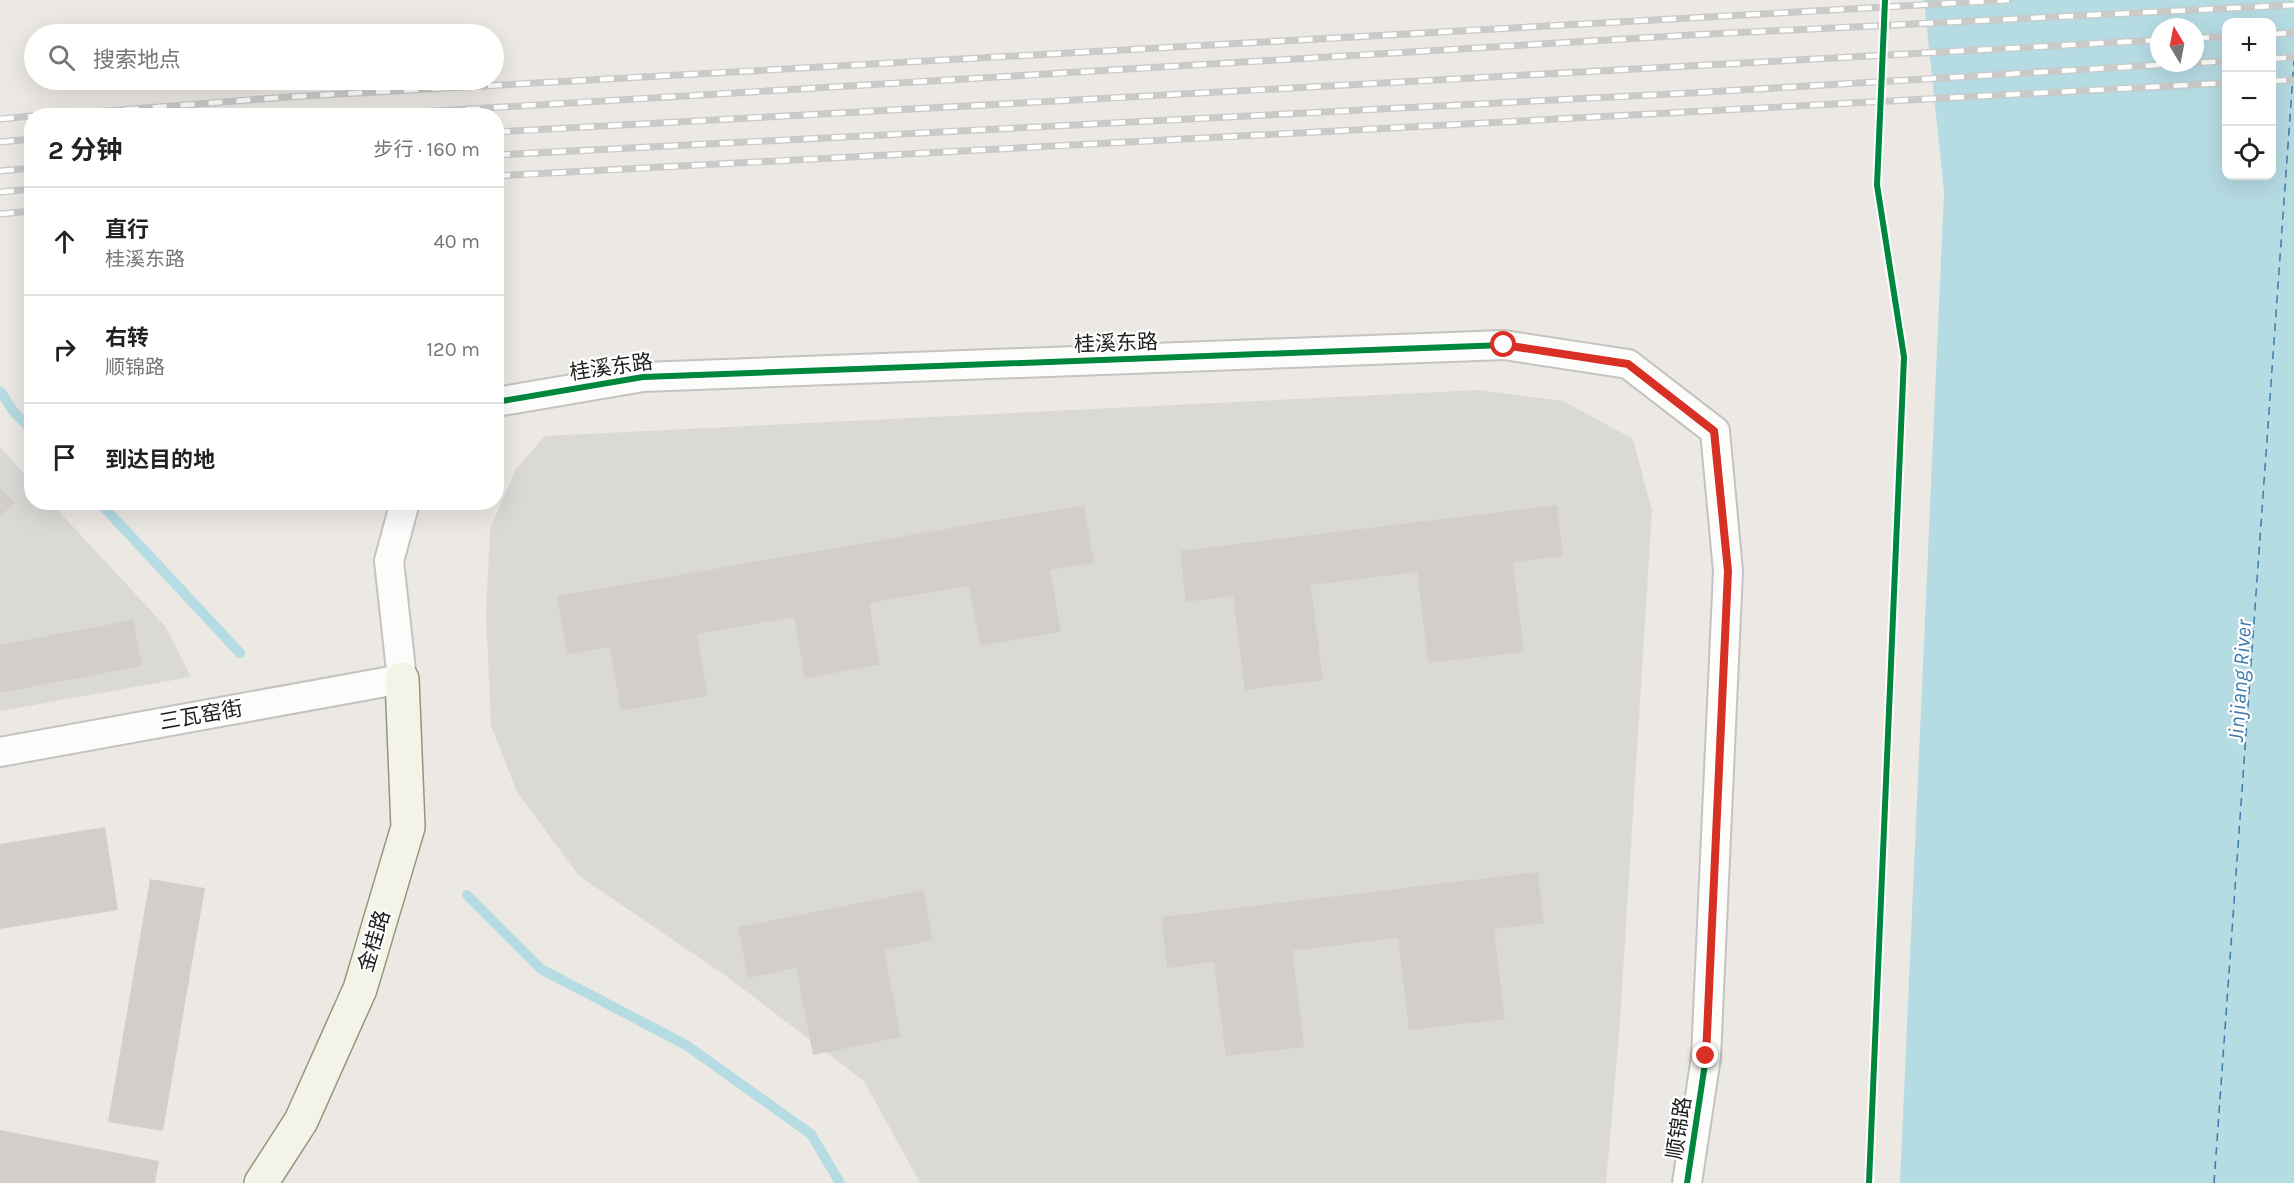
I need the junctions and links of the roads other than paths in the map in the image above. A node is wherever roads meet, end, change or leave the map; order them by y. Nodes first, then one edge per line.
1 (504, 401) edge
2 (1714, 431) joint
3 (403, 510) edge
4 (402, 679) junction
5 (0, 752) edge
6 (261, 1183) edge
7 (1687, 1183) edge

1 - 2 street, 桂溪东路
2 - 7 street, 顺锦路
3 - 4 street
4 - 5 street, 三瓦窑街
4 - 6 street, 金桂路

